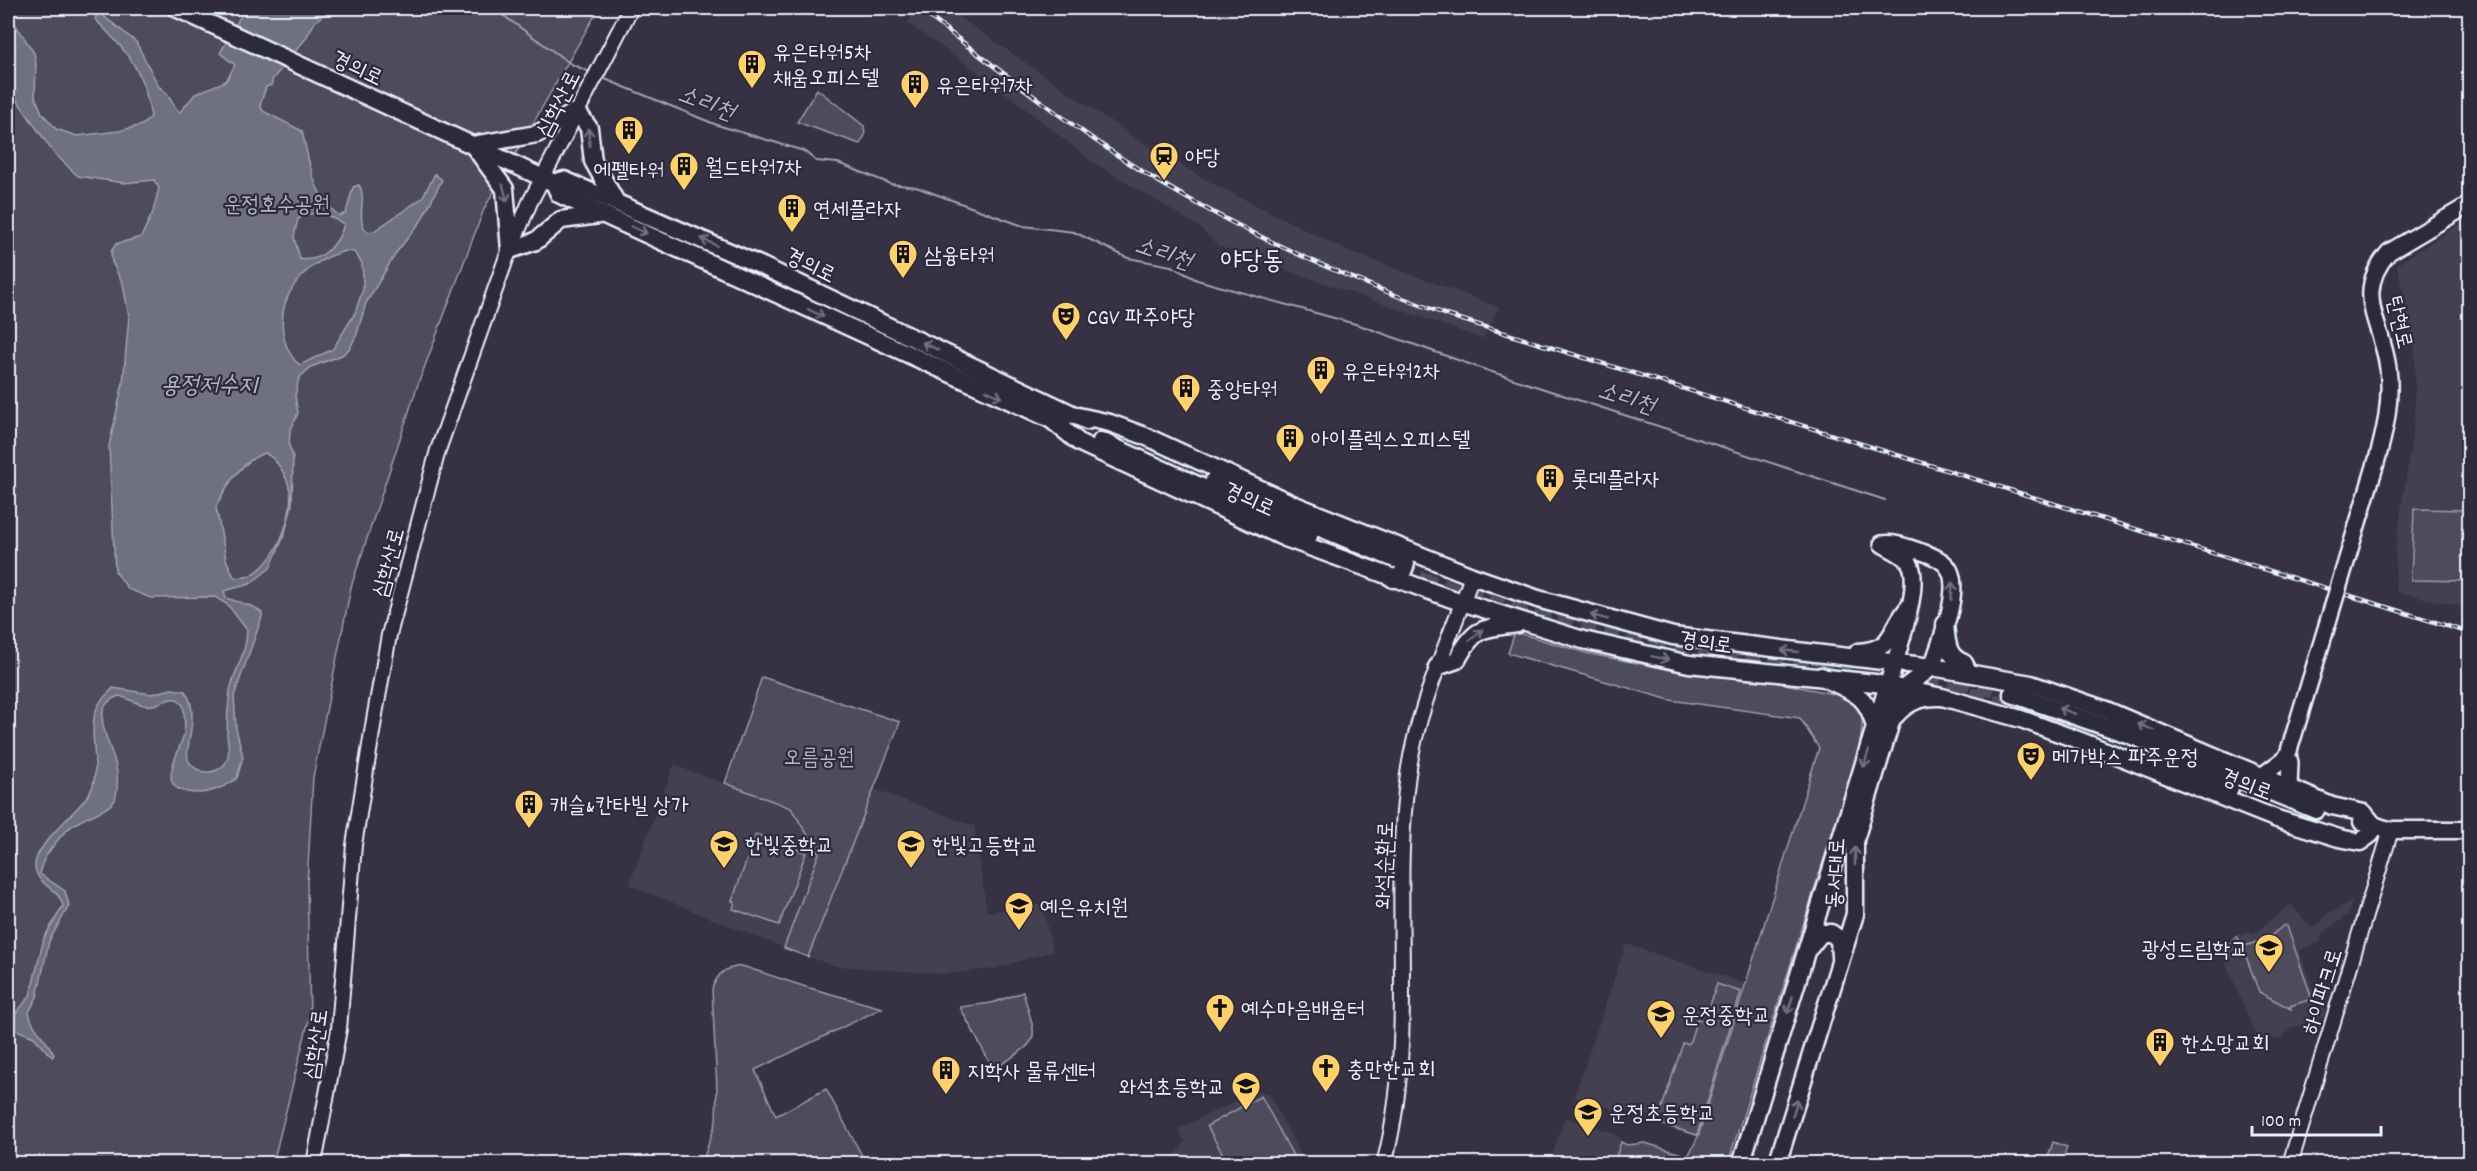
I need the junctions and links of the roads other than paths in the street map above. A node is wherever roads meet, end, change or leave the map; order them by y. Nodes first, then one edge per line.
1 (176, 8) edge
2 (631, 8) edge
3 (580, 105) junction
4 (473, 145) junction
5 (548, 180) junction
6 (616, 202) junction
7 (2469, 204) edge
8 (603, 214) junction
9 (510, 250) junction
10 (1395, 564) junction
11 (1472, 576) junction
12 (1462, 602) junction
13 (1909, 607) junction
14 (1526, 622) junction
15 (1945, 624) junction
16 (1826, 655) junction
17 (1894, 662) junction
18 (1932, 667) junction
19 (1437, 668) junction
20 (1975, 675) junction
21 (1821, 676) junction
22 (1896, 687) junction
23 (1942, 697) junction
24 (2010, 700) tunnel mouth
25 (1973, 705) junction
26 (1883, 725) junction
27 (2288, 756) junction
28 (2263, 775) junction
29 (2289, 786) junction
30 (2379, 829) junction
31 (2469, 830) edge
32 (1803, 964) junction
33 (1836, 975) junction
34 (314, 1164) edge
35 (1384, 1164) edge
36 (1741, 1164) edge
37 (1777, 1164) edge
38 (2290, 1164) edge

1 - 4 main road, 경의로
2 - 3 street, 심학산로
3 - 4 main road
3 - 5 street, 심학산로
6 -> 3 main road
4 - 5 main road, 경의로
4 -> 9 main road
5 - 6 main road, 경의로
5 - 8 main road, 경의로
5 - 9 street, 심학산로
10 -> 6 main road, 경의로
7 - 27 main road, 탄현로, bridge
8 - 9 main road
8 -> 10 main road, 경의로
9 - 34 street, 심학산로
10 - 11 main road, 경의로
10 - 12 main road, 경의로
11 - 12 street, 와석순환로
16 -> 11 main road, 경의로
12 - 14 main road, 경의로
12 - 19 street, 와석순환로
15 -> 13 main road
13 - 16 main road
13 - 17 main road
19 -> 14 main road
14 -> 21 main road, 경의로
15 - 18 main road
15 - 20 main road
16 - 17 main road, 경의로
17 - 18 main road, 경의로
17 - 22 main road, 동서대로
18 - 20 main road, 경의로
18 - 22 main road
19 - 35 street, 와석순환로
20 - 25 main road
28 -> 20 main road, 경의로
21 - 22 main road, 경의로
21 - 26 main road
22 - 23 main road, 경의로
22 - 26 main road, 동서대로
23 - 25 main road, 경의로
23 - 26 main road
24 - 30 main road, 경의로
25 - 30 main road, 경의로
26 -> 32 main road, 동서대로
33 -> 26 main road, 동서대로
27 - 28 main road
27 - 29 main road
28 - 29 main road, 경의로
29 - 30 main road, 경의로
30 - 31 main road, 경의로
30 - 38 street, 하이파크로
32 - 33 main road
32 -> 36 main road, 동서대로
37 -> 33 main road, 동서대로

